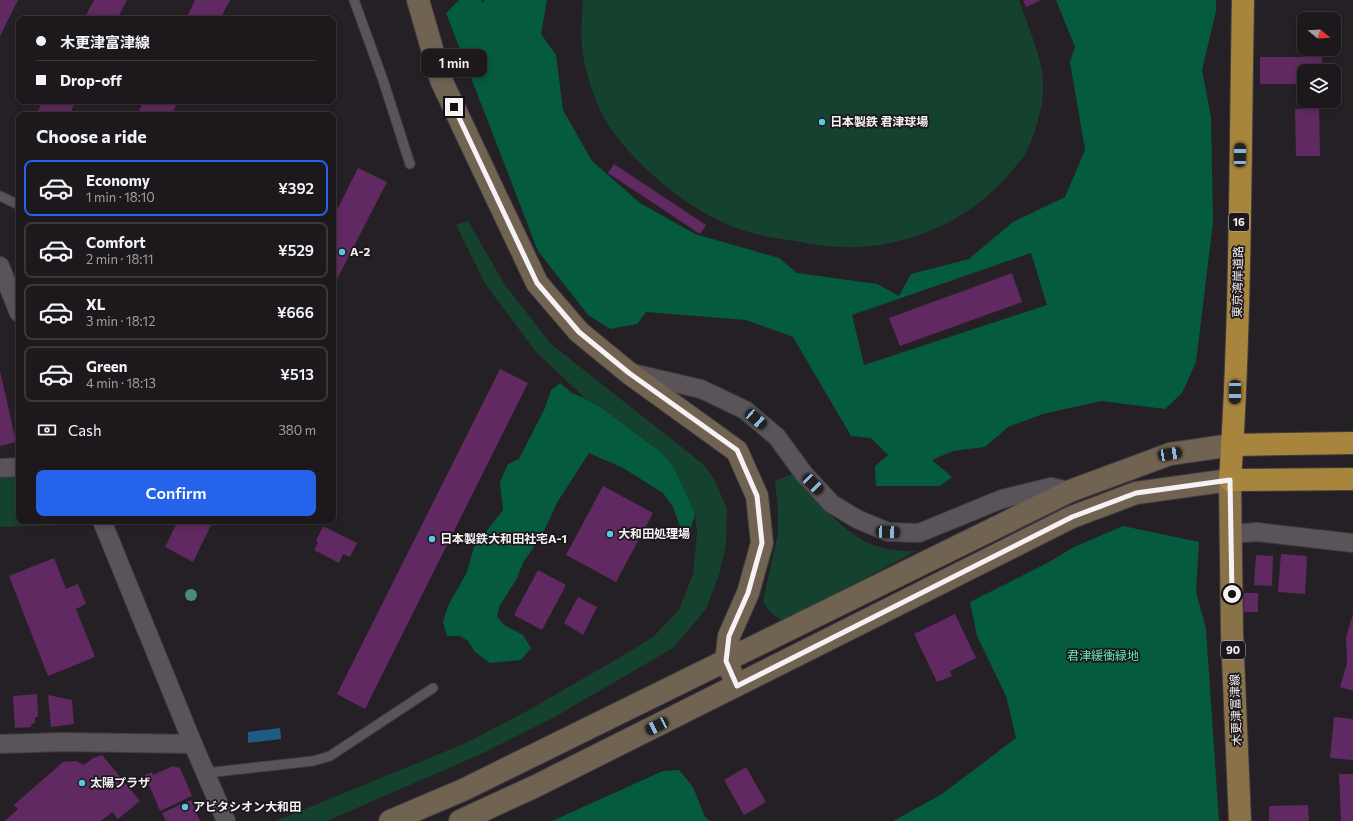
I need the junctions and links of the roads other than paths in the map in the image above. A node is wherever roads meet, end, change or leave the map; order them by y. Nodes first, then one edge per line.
1 (354, 0) edge
2 (1243, 0) edge
3 (422, 2) edge
4 (410, 164) dead end
5 (0, 196) edge
6 (16, 204) edge
7 (0, 266) edge
8 (16, 302) edge
9 (629, 373) junction
10 (1353, 443) edge
11 (1232, 445) junction
12 (16, 467) edge
13 (0, 468) edge
14 (1353, 479) edge
15 (1230, 480) junction
16 (1070, 491) junction
17 (103, 524) edge
18 (1231, 534) junction
19 (1353, 543) edge
20 (726, 661) junction
21 (737, 686) junction
22 (433, 688) dead end
23 (0, 744) edge
24 (193, 744) junction
25 (206, 773) junction
26 (223, 814) edge
27 (390, 821) edge
28 (460, 821) edge
29 (1240, 821) edge

1 - 4 lane
2 - 11 highway, 東京湾岸道路 / 16
3 - 9 street
5 - 6 lane
7 - 8 street
9 - 16 street
9 - 20 street
10 - 11 highway
11 - 15 highway, 東京湾岸道路 / 16
11 - 16 street
12 - 13 street
14 - 15 highway
15 - 18 main road, 木更津富津線 / 90
15 - 21 street
16 - 20 street
17 - 24 street
18 - 19 street
18 - 29 main road, 木更津富津線 / 90
20 - 21 street
20 - 27 street
21 - 28 street
22 - 25 lane
23 - 24 street
24 - 25 street
25 - 26 street

